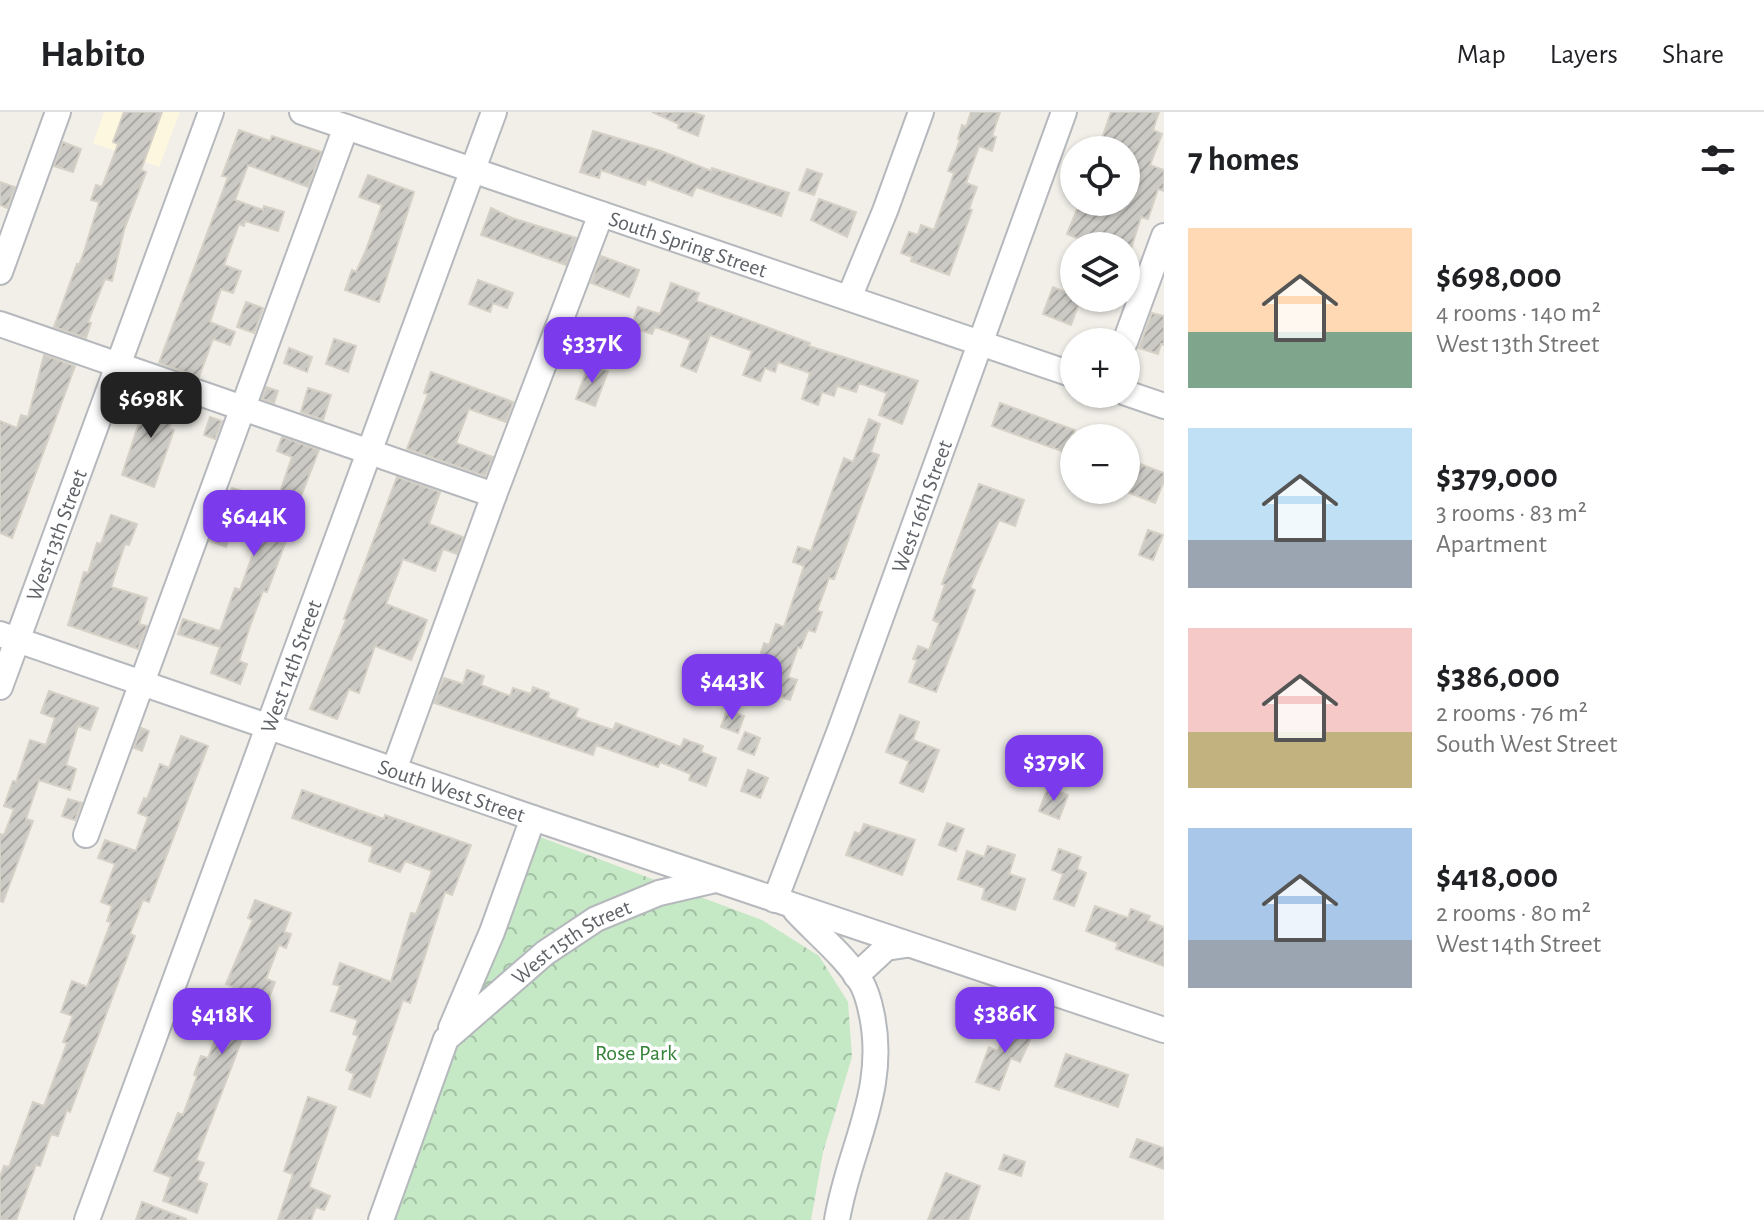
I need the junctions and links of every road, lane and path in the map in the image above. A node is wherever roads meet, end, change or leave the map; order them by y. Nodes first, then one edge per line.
1 (58, 112) edge
2 (211, 112) edge
3 (302, 112) edge
4 (494, 112) edge
5 (921, 112) edge
6 (1064, 112) edge
7 (346, 127) junction
8 (472, 171) junction
9 (601, 214) junction
10 (1164, 236) edge
11 (0, 272) edge
12 (849, 298) junction
13 (0, 324) edge
14 (1130, 328) edge
15 (981, 344) junction
16 (118, 364) junction
17 (1060, 370) edge
18 (1140, 398) edge
19 (1164, 406) edge
20 (242, 407) junction
21 (369, 450) junction
22 (494, 495) junction
23 (9, 637) edge
24 (142, 683) junction
25 (0, 687) edge
26 (269, 727) junction
27 (394, 770) junction
28 (533, 818) junction
29 (86, 835) dead end
30 (715, 880) junction
31 (783, 903) junction
32 (900, 945) junction
33 (856, 976) junction
34 (1164, 1030) edge
35 (446, 1039) junction
36 (87, 1220) edge
37 (381, 1220) edge
38 (837, 1220) edge

1 - 11 street
2 - 16 street, West 13th Street
3 - 7 street, South Spring Street
4 - 8 street, West 14th Street
5 - 12 street
6 - 15 street, West 16th Street
7 - 8 street, South Spring Street
7 - 20 street
8 - 9 street, South Spring Street
8 - 21 street, West 14th Street
9 - 12 street, South Spring Street
9 - 22 street
10 - 14 street
12 - 15 street, South Spring Street
13 - 16 street
15 - 17 street, South Spring Street
15 - 31 street, West 16th Street
16 - 20 street
16 - 23 street, West 13th Street
18 - 19 street
20 - 21 street
20 - 24 street
21 - 22 street
21 - 26 street, West 14th Street
22 - 27 street
23 - 24 street, South West Street
23 - 25 street, West 13th Street
24 - 26 street, South West Street
24 - 29 street
26 - 27 street, South West Street
26 - 36 street, West 14th Street
27 - 28 street, South West Street
28 - 30 street, South West Street
28 - 35 street, West 15th Street
30 - 31 street, South West Street
30 - 35 street, West 15th Street
31 - 32 street, South West Street
31 - 33 street
32 - 33 street
32 - 34 street, South West Street
33 - 38 street
35 - 37 street, West 15th Street

